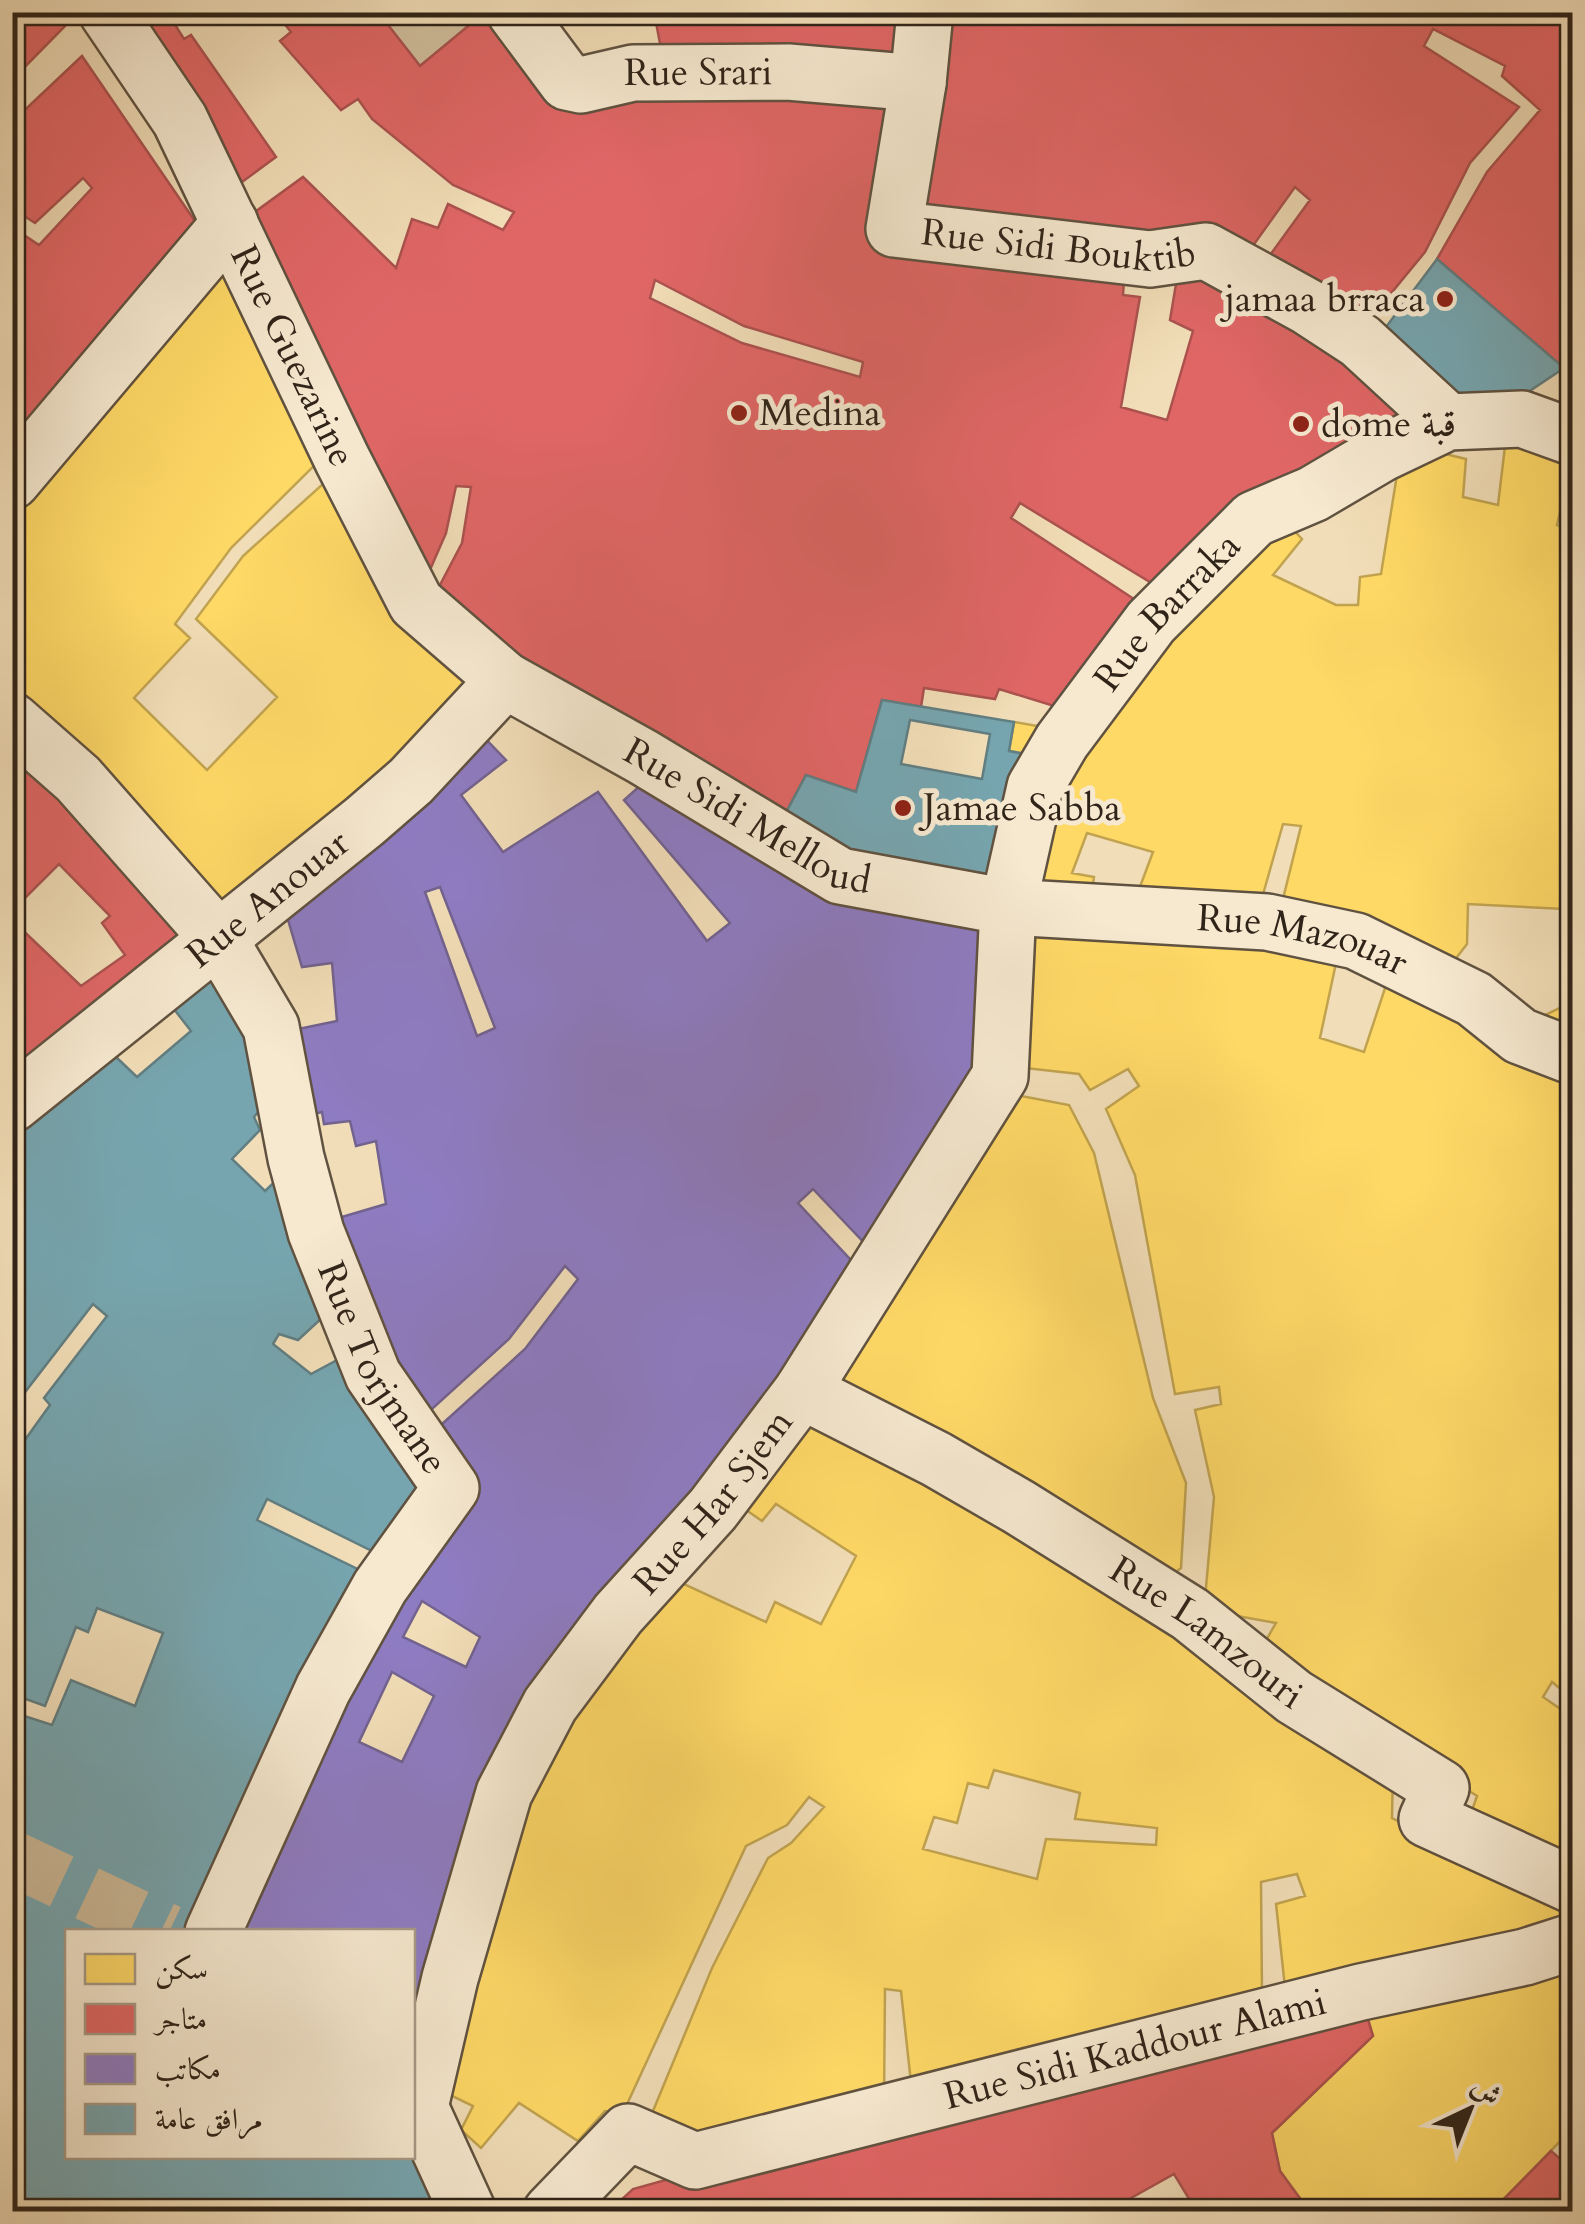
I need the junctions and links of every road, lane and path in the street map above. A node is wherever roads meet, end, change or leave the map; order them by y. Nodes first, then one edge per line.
1 (107, 12) edge
2 (515, 12) edge
3 (926, 12) edge
4 (918, 84) junction
5 (230, 223) junction
6 (1572, 388) edge
7 (1522, 418) junction
8 (1448, 422) junction
9 (1572, 436) edge
10 (12, 480) edge
11 (506, 680) junction
12 (12, 721) edge
13 (1008, 907) junction
14 (218, 939) junction
15 (1572, 1056) edge
16 (12, 1104) edge
17 (802, 1391) junction
18 (1572, 1885) edge
19 (214, 1929) edge
20 (1572, 1942) edge
21 (416, 2103) edge
22 (468, 2212) edge
23 (551, 2212) edge

1 - 5 street, Rue Guezarine
2 - 4 street, Rue Srari
3 - 4 street, Rue Sidi Bouktib
4 - 8 street, Rue Sidi Bouktib
5 - 10 street
5 - 11 street, Rue Guezarine
6 - 7 street
7 - 8 street
7 - 9 street
8 - 13 street, Rue Barraka
11 - 13 street, Rue Sidi Melloud
11 - 14 street, Rue Anouar
12 - 14 street
13 - 15 street, Rue Mazouar
13 - 17 street, Rue Har Sjem
14 - 16 street, Rue Anouar
14 - 19 street, Rue Torjmane
17 - 18 street, Rue Lamzouri
17 - 21 street, Rue Har Sjem
20 - 23 street, Rue Sidi Kaddour Alami
21 - 22 street

